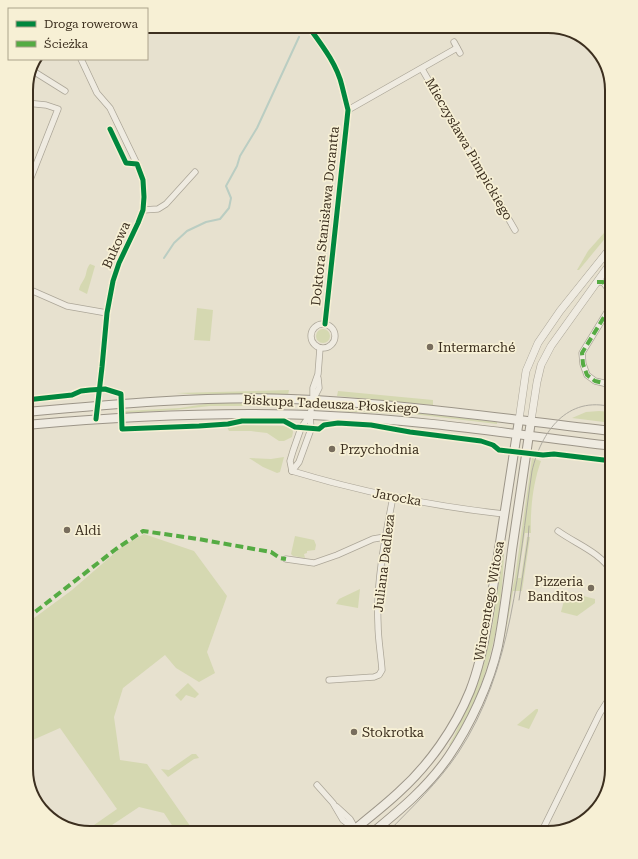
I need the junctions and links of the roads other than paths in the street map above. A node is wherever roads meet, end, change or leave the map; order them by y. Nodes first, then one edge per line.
1 (313, 33) edge
2 (457, 48) dead end
3 (80, 60) edge
4 (422, 68) junction
5 (35, 74) edge
6 (66, 91) dead end
7 (33, 104) edge
8 (348, 110) junction
9 (110, 129) dead end
10 (137, 164) junction
11 (33, 172) edge
12 (195, 172) dead end
13 (143, 210) junction
14 (515, 230) dead end
15 (605, 255) edge
16 (605, 271) edge
17 (597, 282) junction
18 (605, 285) edge
19 (33, 291) edge
20 (107, 313) junction
21 (605, 315) edge
22 (325, 324) junction
23 (320, 348) junction
24 (605, 383) edge
25 (313, 400) junction
26 (97, 405) junction
27 (33, 411) edge
28 (310, 415) junction
29 (96, 419) junction
30 (519, 420) junction
31 (531, 422) junction
32 (33, 424) edge
33 (605, 430) edge
34 (515, 435) junction
35 (528, 436) junction
36 (605, 445) edge
37 (292, 471) junction
38 (393, 497) junction
39 (504, 514) junction
40 (558, 531) dead end
41 (385, 537) junction
42 (286, 560) dead end
43 (605, 564) edge
44 (329, 680) dead end
45 (605, 705) edge
46 (317, 785) dead end
47 (348, 826) edge
48 (361, 826) edge
49 (380, 826) edge
50 (544, 826) edge

1 - 8 street
2 - 4 street, Mieczysława Pimpickiego
3 - 10 street
4 - 8 street, Mieczysława Pimpickiego
4 - 14 street, Mieczysława Pimpickiego
5 - 6 street
7 - 11 street
8 - 22 street, Doktora Stanisława Dorantta
9 - 10 street
10 - 13 street
12 - 13 street
13 - 20 street, Bukowa
15 - 30 street
16 - 17 street
17 - 18 street
17 - 31 street
19 - 20 street
20 - 26 street
21 - 24 street
22 - 23 street
22 - 23 street
23 - 25 street
25 - 26 main road, Biskupa Tadeusza Płoskiego
25 - 28 street
25 - 30 main road, Biskupa Tadeusza Płoskiego
26 - 27 main road, Biskupa Tadeusza Płoskiego
26 - 29 street
28 - 29 main road, Biskupa Tadeusza Płoskiego
28 - 34 main road, Biskupa Tadeusza Płoskiego
28 - 37 street
28 - 37 street
29 - 32 main road, Biskupa Tadeusza Płoskiego
30 - 31 main road, Biskupa Tadeusza Płoskiego
30 - 34 main road, Wincentego Witosa
31 - 33 main road, Biskupa Tadeusza Płoskiego
31 - 35 main road, Wincentego Witosa
34 - 35 main road, Biskupa Tadeusza Płoskiego
34 - 39 main road, Wincentego Witosa
35 - 36 main road, Biskupa Tadeusza Płoskiego
35 - 49 main road, Wincentego Witosa
37 - 38 street, Jarocka
38 - 39 street, Jarocka
38 - 41 street, Juliana Dadleza
39 - 48 main road, Wincentego Witosa
40 - 43 street
41 - 42 street
41 - 44 street, Juliana Dadleza
45 - 50 street
46 - 47 street

